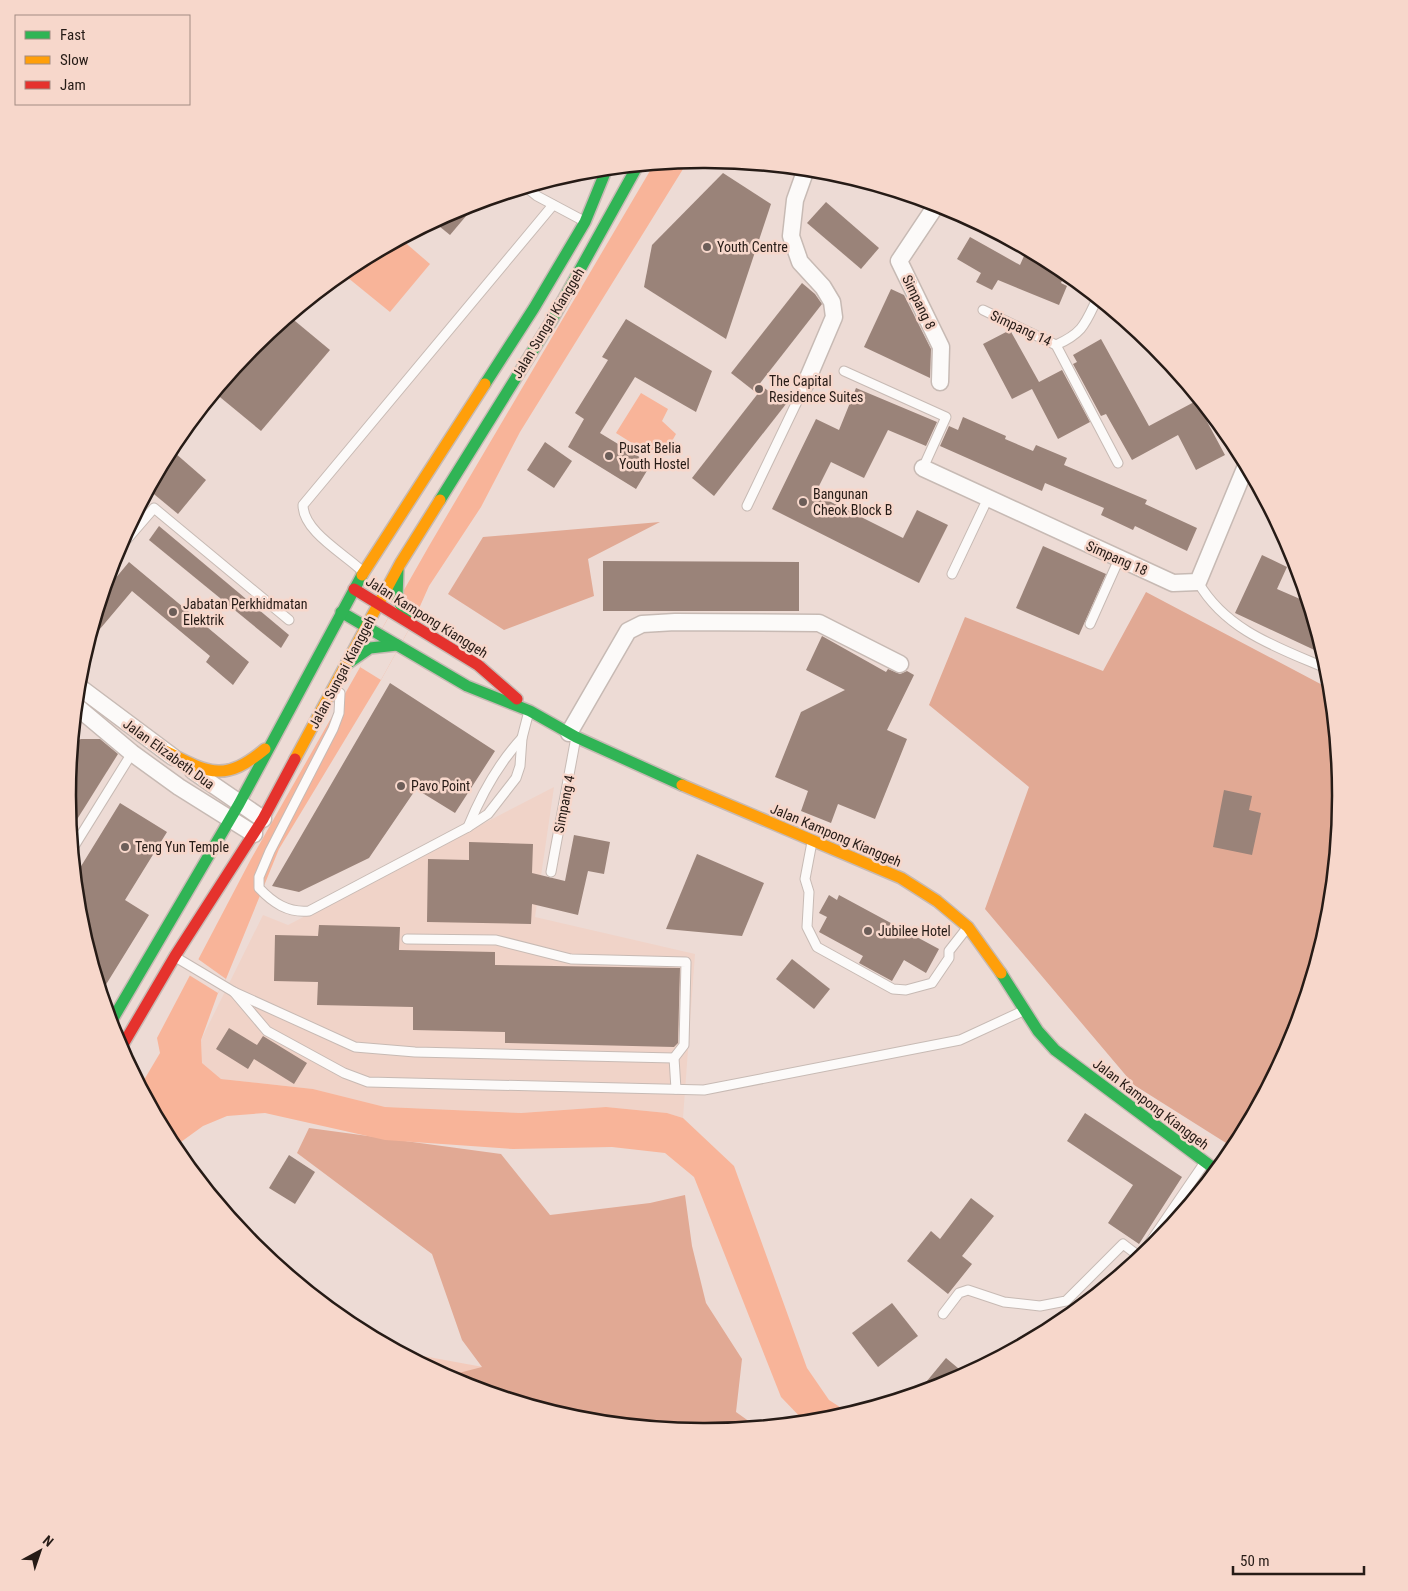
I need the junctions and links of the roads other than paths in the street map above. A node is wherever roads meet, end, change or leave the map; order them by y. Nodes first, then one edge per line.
1 (635, 172) edge
2 (605, 176) edge
3 (803, 176) edge
4 (532, 192) edge
5 (553, 204) junction
6 (931, 211) edge
7 (585, 222) junction
8 (1095, 304) edge
9 (982, 310) dead end
10 (1056, 345) junction
11 (844, 371) dead end
12 (940, 382) dead end
13 (805, 385) joint
14 (1118, 462) dead end
15 (924, 468) joint
16 (1243, 474) edge
17 (988, 498) junction
18 (747, 506) dead end
19 (136, 529) edge
20 (1119, 559) junction
21 (400, 564) junction
22 (363, 572) junction
23 (952, 574) dead end
24 (1198, 582) junction
25 (354, 589) junction
26 (379, 604) junction
27 (393, 606) junction
28 (341, 612) junction
29 (289, 620) dead end
30 (1090, 624) dead end
31 (366, 626) junction
32 (398, 645) junction
33 (900, 664) dead end
34 (1318, 665) edge
35 (344, 666) junction
36 (336, 683) junction
37 (85, 694) edge
38 (82, 711) edge
39 (530, 711) junction
40 (573, 735) junction
41 (522, 738) junction
42 (272, 742) junction
43 (165, 751) junction
44 (132, 753) junction
45 (239, 804) junction
46 (230, 819) junction
47 (263, 819) junction
48 (468, 827) junction
49 (254, 834) junction
50 (78, 840) edge
51 (812, 842) junction
52 (551, 872) dead end
53 (968, 926) junction
54 (407, 939) dead end
55 (175, 956) junction
56 (234, 992) junction
57 (1025, 1010) junction
58 (116, 1014) edge
59 (126, 1040) edge
60 (674, 1058) junction
61 (676, 1089) junction
62 (1205, 1162) junction
63 (1210, 1166) edge
64 (1164, 1222) edge
65 (1134, 1252) edge
66 (943, 1314) dead end

1 - 21 main road, Jalan Sungai Kianggeh
2 - 7 main road, Jalan Sungai Kianggeh
3 - 13 street
4 - 5 lane
5 - 7 lane
5 - 22 lane
6 - 12 street, Simpang 8
7 - 22 main road, Jalan Sungai Kianggeh
8 - 10 lane, Simpang 14
9 - 10 lane, Simpang 14
10 - 14 lane
11 - 15 lane
13 - 18 lane
15 - 17 street, Simpang 18
16 - 24 street
17 - 20 street, Simpang 18
17 - 23 lane
19 - 29 lane
20 - 24 street, Simpang 18
20 - 30 lane
21 - 26 main road, Jalan Sungai Kianggeh
21 - 27 main road
22 - 25 main road, Jalan Sungai Kianggeh
24 - 34 lane
25 - 26 main road, Jalan Kampong Kianggeh
25 - 28 main road, Jalan Sungai Kianggeh
26 - 27 main road, Jalan Kampong Kianggeh
26 - 31 main road, Jalan Sungai Kianggeh
27 - 39 main road, Jalan Kampong Kianggeh
28 - 31 main road, Jalan Kampong Kianggeh
28 - 42 main road, Jalan Sungai Kianggeh
31 - 32 main road, Jalan Kampong Kianggeh
31 - 35 main road, Jalan Sungai Kianggeh
32 - 35 main road
32 - 39 main road, Jalan Kampong Kianggeh
33 - 40 street
35 - 36 main road, Jalan Sungai Kianggeh
36 - 47 main road, Jalan Sungai Kianggeh
36 - 48 lane
37 - 43 street, Jalan Elizabeth Dua
38 - 44 street, Jalan Elizabeth Dua
39 - 40 main road, Jalan Kampong Kianggeh
39 - 41 lane
40 - 51 main road, Jalan Kampong Kianggeh
40 - 52 lane, Simpang 4
41 - 48 lane
41 - 48 lane
42 - 43 main road
42 - 45 main road, Jalan Sungai Kianggeh
43 - 45 street, Jalan Elizabeth Dua
44 - 46 street, Jalan Elizabeth Dua
44 - 50 lane
45 - 46 main road, Jalan Sungai Kianggeh
45 - 47 street, Jalan Elizabeth Dua
46 - 49 street, Jalan Elizabeth Dua
46 - 58 main road, Jalan Sungai Kianggeh
47 - 49 main road, Jalan Sungai Kianggeh
49 - 55 main road, Jalan Sungai Kianggeh
51 - 53 main road, Jalan Kampong Kianggeh
51 - 53 lane
53 - 57 main road, Jalan Kampong Kianggeh
54 - 60 lane
55 - 56 lane
55 - 59 main road, Jalan Sungai Kianggeh
56 - 60 lane
56 - 61 lane
57 - 61 lane
57 - 62 main road, Jalan Kampong Kianggeh
60 - 61 lane
62 - 63 main road, Jalan Kampong Kianggeh
62 - 64 lane
65 - 66 lane

